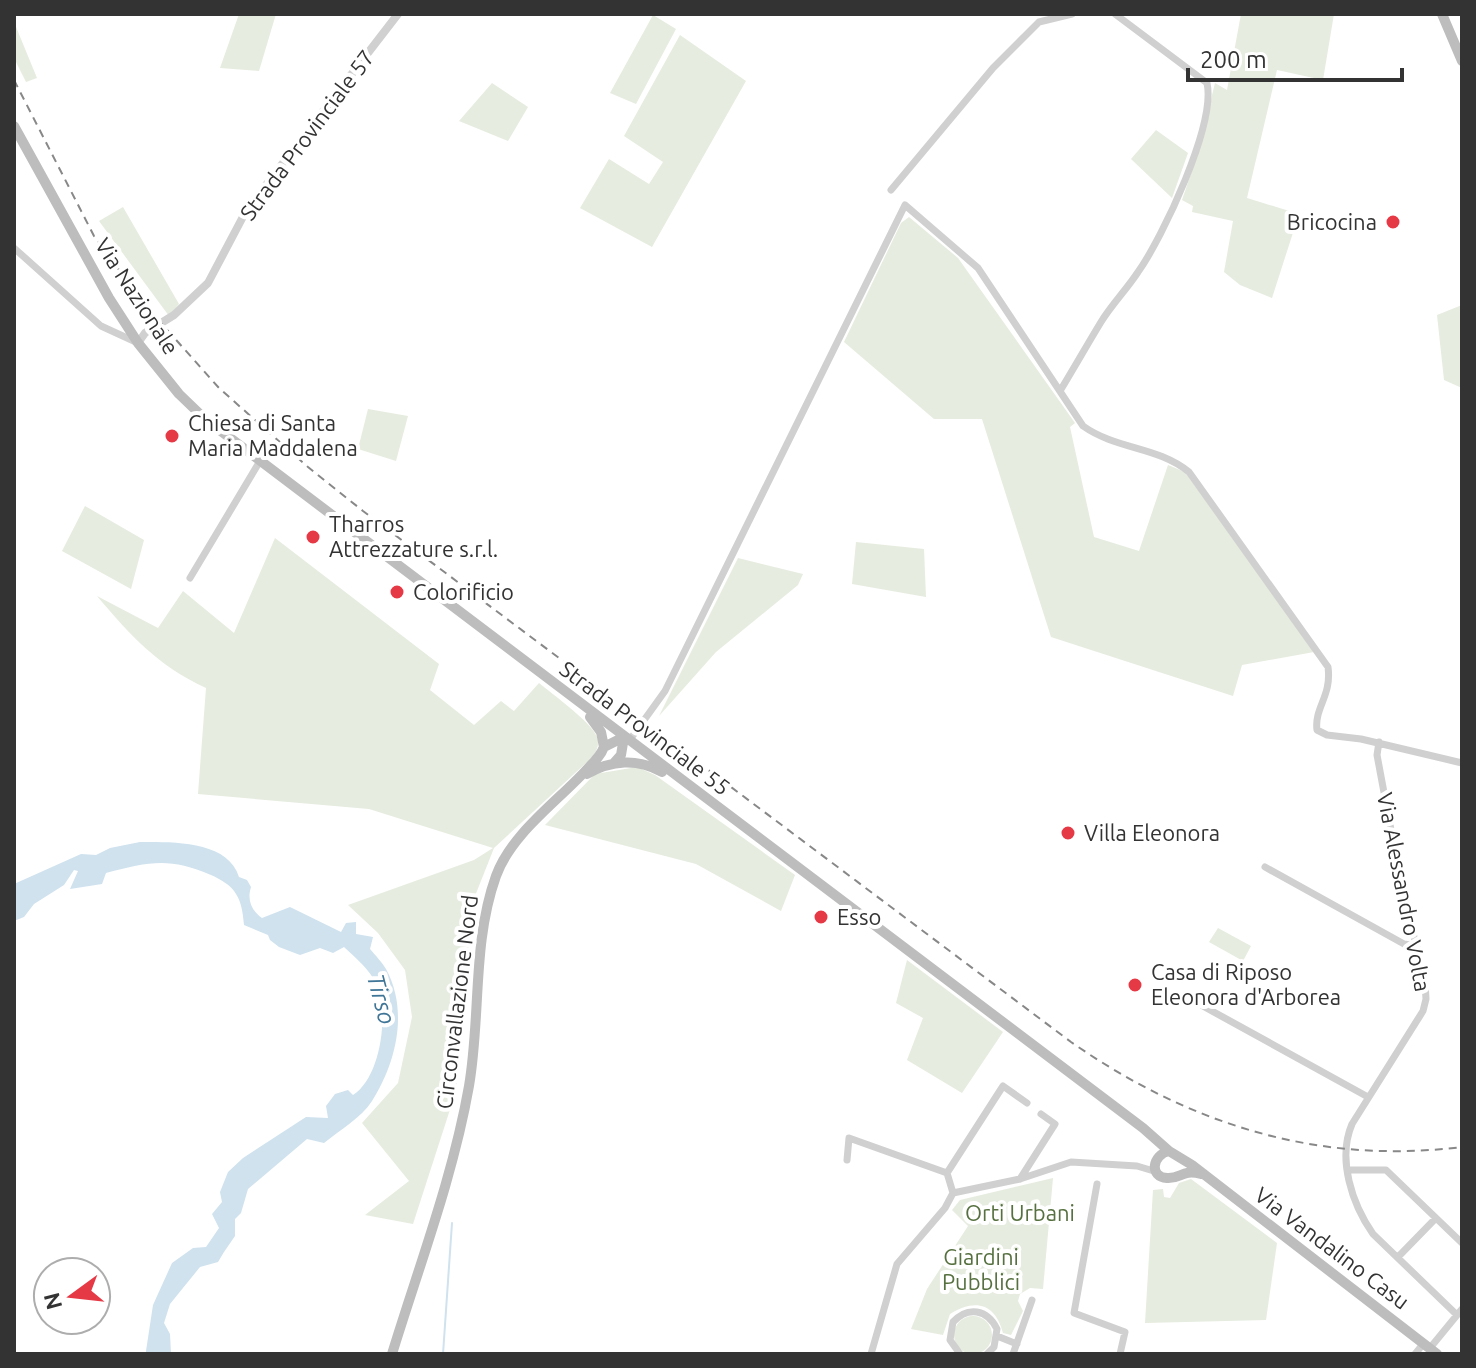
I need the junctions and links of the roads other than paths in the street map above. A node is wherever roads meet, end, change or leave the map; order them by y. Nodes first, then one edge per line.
1 (398, 14) edge
2 (1072, 14) edge
3 (1115, 14) edge
4 (1442, 14) edge
5 (1462, 61) edge
6 (14, 126) edge
7 (891, 190) dead end
8 (14, 248) edge
9 (144, 339) junction
10 (1060, 391) junction
11 (260, 461) junction
12 (190, 578) dead end
13 (577, 702) junction
14 (627, 739) junction
15 (1379, 742) junction
16 (604, 747) junction
17 (1462, 763) edge
18 (613, 764) junction
19 (583, 776) junction
20 (693, 788) junction
21 (1265, 867) dead end
22 (1417, 946) junction
23 (1192, 1000) dead end
24 (1368, 1097) junction
25 (1027, 1103) dead end
26 (1041, 1114) dead end
27 (1180, 1159) junction
28 (847, 1160) dead end
29 (1160, 1160) junction
30 (1346, 1167) junction
31 (947, 1173) junction
32 (1178, 1174) junction
33 (1203, 1174) junction
34 (1020, 1179) junction
35 (1097, 1184) dead end
36 (953, 1193) junction
37 (1436, 1218) junction
38 (1462, 1243) edge
39 (1398, 1257) junction
40 (1032, 1300) dead end
41 (1460, 1312) edge
42 (997, 1336) junction
43 (1017, 1344) junction
44 (1430, 1348) edge
45 (392, 1354) edge
46 (871, 1354) edge
47 (960, 1354) edge
48 (987, 1354) edge
49 (1013, 1354) edge
50 (1120, 1354) edge
51 (1415, 1354) edge

1 - 9 street, Strada Provinciale 57
2 - 7 street
3 - 10 street
4 - 5 main road
6 - 9 main road, Via Nazionale
8 - 9 street
9 - 11 main road, Via Nazionale
10 - 14 street
10 - 15 street
11 - 12 street
11 - 13 main road, Strada Provinciale 55
13 - 14 main road, Strada Provinciale 55
13 - 16 main road
14 - 16 main road, Circonvallazione Nord
14 - 18 main road
14 - 20 main road, Strada Provinciale 55
15 - 17 street
15 - 22 street, Via Alessandro Volta
16 - 19 main road, Circonvallazione Nord
18 - 19 main road, Circonvallazione Nord
18 - 20 main road
19 - 45 main road, Circonvallazione Nord
20 - 29 main road, Strada Provinciale 55
21 - 22 street
22 - 24 street, Via Alessandro Volta
23 - 24 street
24 - 30 street, Via Alessandro Volta
25 - 31 street
26 - 34 street
27 - 29 main road, Via Vandalino Casu
27 - 32 main road
27 - 33 main road, Via Vandalino Casu
28 - 31 street
29 - 32 main road
29 - 34 street
30 - 37 street
30 - 39 street
31 - 36 street
32 - 33 main road
33 - 44 main road, Via Vandalino Casu
34 - 36 street
35 - 50 street
36 - 46 street
37 - 38 street
37 - 39 street
39 - 41 street
40 - 43 street
41 - 44 street
42 - 43 street
42 - 47 street
42 - 48 street
43 - 49 street
44 - 51 street

